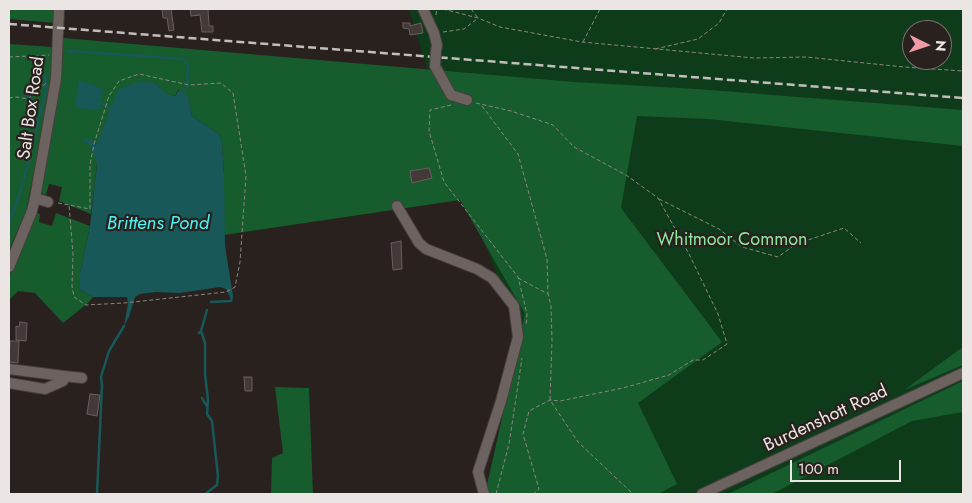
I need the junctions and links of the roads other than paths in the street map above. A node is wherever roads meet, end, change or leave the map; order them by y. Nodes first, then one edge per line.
1 (59, 9) edge
2 (423, 9) edge
3 (467, 100) road end
4 (35, 198) junction
5 (48, 202) road end
6 (397, 206) dead end
7 (9, 267) edge
8 (9, 369) edge
9 (963, 373) edge
10 (64, 376) junction
11 (82, 378) dead end
12 (9, 383) edge
13 (484, 494) edge
14 (702, 494) edge

1 - 4 street, Salt Box Road
2 - 3 street, bridge
4 - 5 street
4 - 7 street, Salt Box Road
6 - 13 street
8 - 10 street
9 - 14 street, Burdenshott Road
10 - 11 street
10 - 12 street

